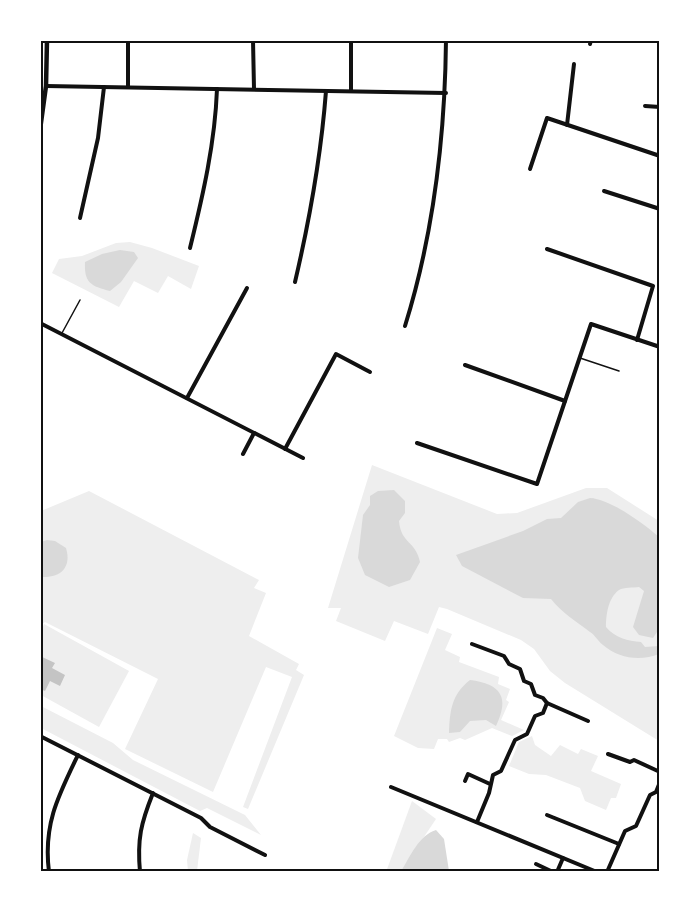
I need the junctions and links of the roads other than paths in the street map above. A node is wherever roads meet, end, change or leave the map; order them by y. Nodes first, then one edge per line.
1 (47, 40) edge
2 (128, 40) edge
3 (254, 40) edge
4 (351, 40) edge
5 (446, 40) edge
6 (574, 64) dead end
7 (46, 86) junction
8 (104, 87) junction
9 (128, 87) junction
10 (217, 89) junction
11 (254, 89) junction
12 (326, 91) junction
13 (351, 91) junction
14 (446, 93) junction
15 (645, 106) dead end
16 (660, 107) edge
17 (567, 125) junction
18 (40, 130) edge
19 (660, 156) edge
20 (530, 169) dead end
21 (604, 191) dead end
22 (660, 209) edge
23 (80, 218) dead end
24 (190, 248) dead end
25 (547, 249) dead end
26 (295, 282) dead end
27 (247, 288) dead end
28 (80, 300) dead end
29 (40, 322) edge
30 (405, 326) dead end
31 (62, 334) junction
32 (636, 340) junction
33 (660, 347) edge
34 (580, 357) junction
35 (465, 365) dead end
36 (619, 371) dead end
37 (370, 372) dead end
38 (187, 398) junction
39 (565, 401) junction
40 (254, 433) junction
41 (417, 443) dead end
42 (285, 449) junction
43 (243, 454) dead end
44 (303, 458) dead end
45 (472, 644) dead end
46 (547, 703) junction
47 (588, 721) dead end
48 (40, 736) edge
49 (608, 754) dead end
50 (78, 755) junction
51 (660, 772) edge
52 (465, 781) dead end
53 (660, 782) edge
54 (490, 784) junction
55 (391, 787) dead end
56 (153, 793) junction
57 (547, 815) dead end
58 (477, 822) junction
59 (619, 844) junction
60 (265, 855) dead end
61 (563, 858) junction
62 (536, 864) dead end
63 (49, 872) edge
64 (140, 872) edge
65 (555, 872) edge
66 (597, 872) edge
67 (607, 872) edge

1 - 7 street
2 - 9 street
3 - 11 street
4 - 13 street
5 - 14 street
6 - 17 street
7 - 8 street
7 - 18 street
8 - 9 street
8 - 23 street
9 - 10 street
10 - 11 street
10 - 24 street
11 - 12 street
12 - 13 street
12 - 26 street
13 - 14 street
14 - 30 street
15 - 16 street
17 - 19 street
17 - 20 street
21 - 22 street
25 - 32 street
27 - 38 street
28 - 31 lane
29 - 31 street
31 - 38 street
32 - 33 street
32 - 34 street
34 - 36 lane
34 - 39 street
35 - 39 street
37 - 42 street
38 - 40 street
39 - 41 street
40 - 42 street
40 - 43 street
42 - 44 street
45 - 46 street
46 - 47 street
46 - 54 street
48 - 50 street
49 - 51 street
50 - 56 street
50 - 63 street
52 - 54 street
53 - 59 street
54 - 58 street
55 - 58 street
56 - 60 street
56 - 64 street
57 - 59 street
58 - 61 street
59 - 67 street
61 - 65 street
61 - 66 street
62 - 65 street

